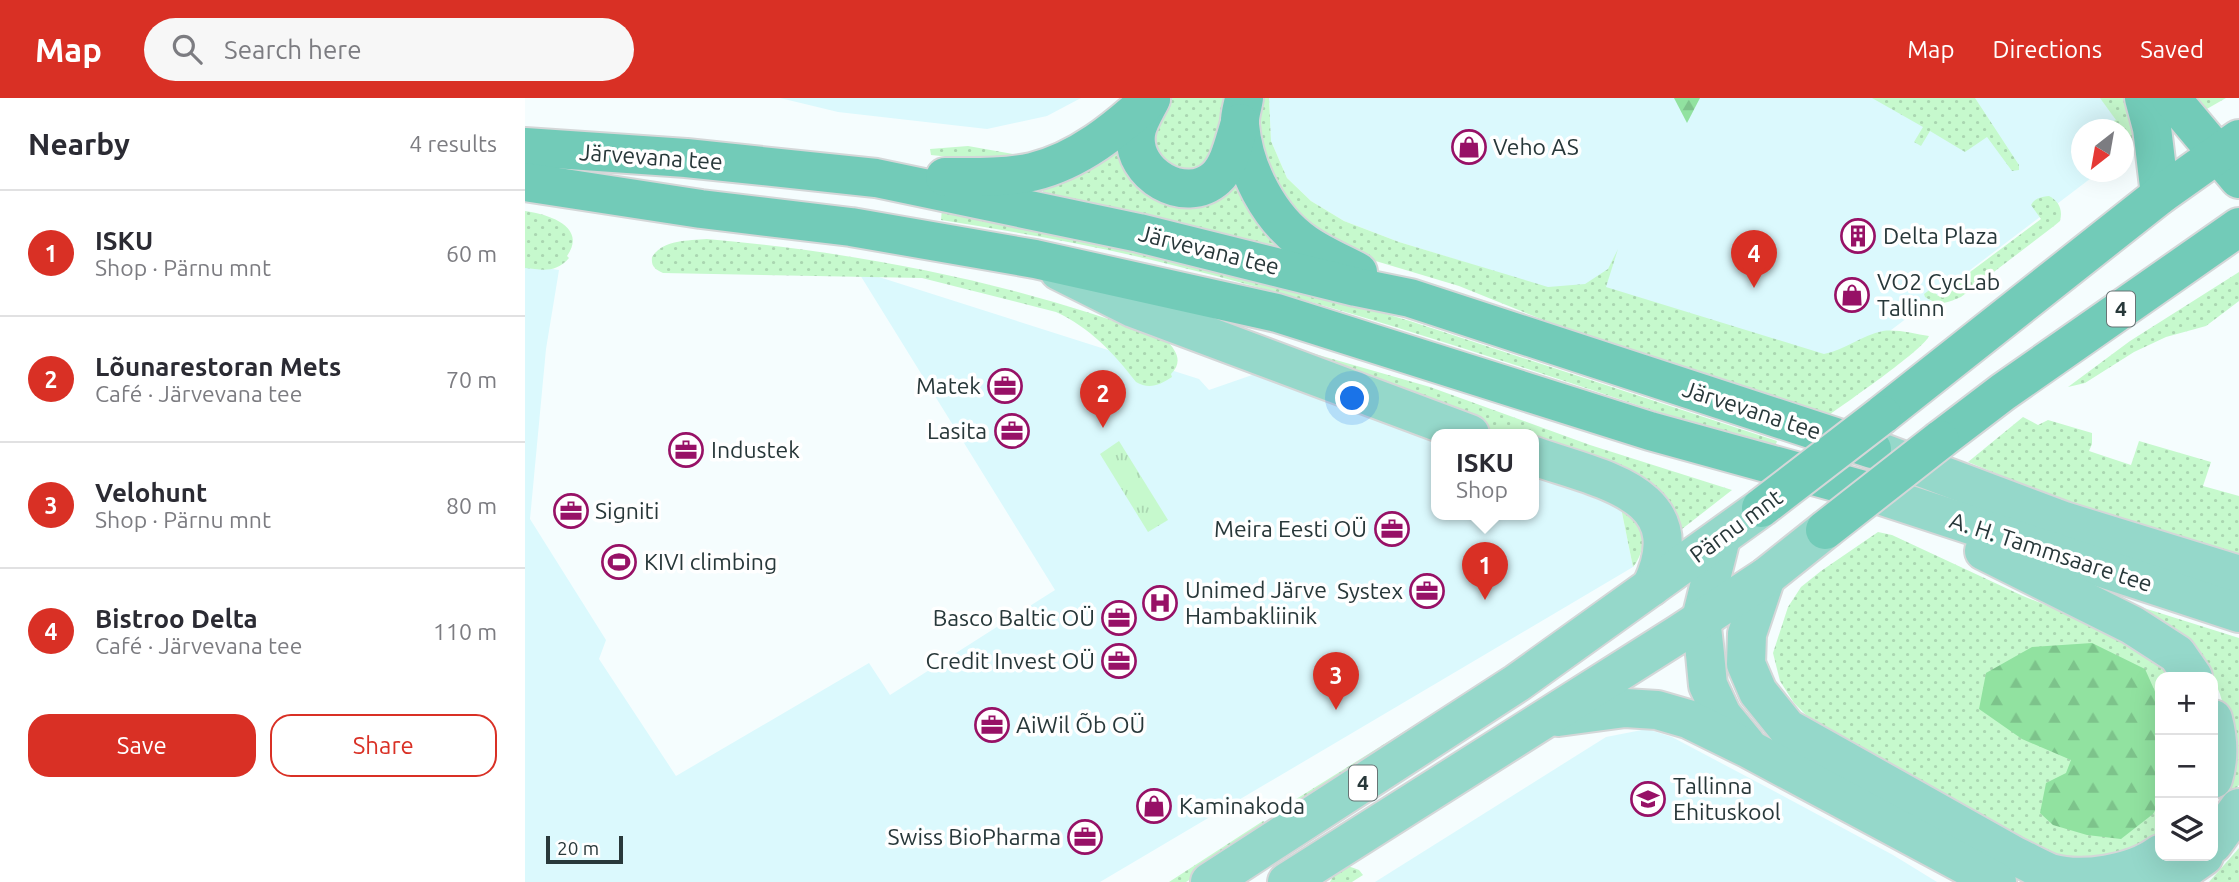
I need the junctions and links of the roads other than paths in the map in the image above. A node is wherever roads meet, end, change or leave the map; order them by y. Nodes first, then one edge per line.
1 (1151, 98) edge
2 (2144, 98) edge
3 (2171, 98) edge
4 (1242, 111) edge
5 (525, 147) edge
6 (2232, 158) edge
7 (876, 177) junction
8 (525, 182) edge
9 (2160, 195) junction
10 (2239, 227) edge
11 (1035, 259) junction
12 (1410, 298) junction
13 (1457, 429) edge
14 (1877, 432) junction
15 (1539, 458) edge
16 (1864, 490) junction
17 (1761, 508) joint
18 (1825, 530) joint
19 (1721, 538) junction
20 (2239, 575) edge
21 (1766, 577) junction
22 (1651, 587) junction
23 (2239, 613) edge
24 (1701, 619) junction
25 (2190, 672) edge
26 (1546, 719) junction
27 (1749, 749) junction
28 (2239, 808) edge
29 (2218, 837) edge
30 (2155, 857) edge
31 (2197, 861) edge
32 (1210, 882) edge
33 (1287, 882) edge
34 (1997, 882) edge
35 (2167, 882) edge

1 - 4 highway
1 - 7 highway
2 - 9 highway
3 - 6 highway
4 - 12 highway
5 - 7 highway, Järvevana tee
6 - 9 highway, Pärnu mnt / 4
7 - 12 highway, Järvevana tee
8 - 11 highway, Järvevana tee
9 - 14 highway, Pärnu mnt / 4
10 - 18 highway, 4, bridge
11 - 13 main road
11 - 16 highway, Järvevana tee
12 - 14 highway, Järvevana tee
14 - 17 highway, Pärnu mnt / 4, bridge
14 - 20 main road, A. H. Tammsaare tee
15 - 22 main road
16 - 23 main road, A. H. Tammsaare tee
16 - 25 main road
17 - 19 main road, Pärnu mnt / 4
18 - 21 main road, 4
19 - 22 main road, Pärnu mnt / 4
19 - 24 main road
21 - 24 main road, 4
21 - 30 main road
22 - 32 main road, Pärnu mnt / 4
24 - 26 main road, 4
24 - 27 main road
26 - 27 main road
26 - 33 main road, 4
27 - 34 main road
28 - 29 main road
31 - 35 main road

